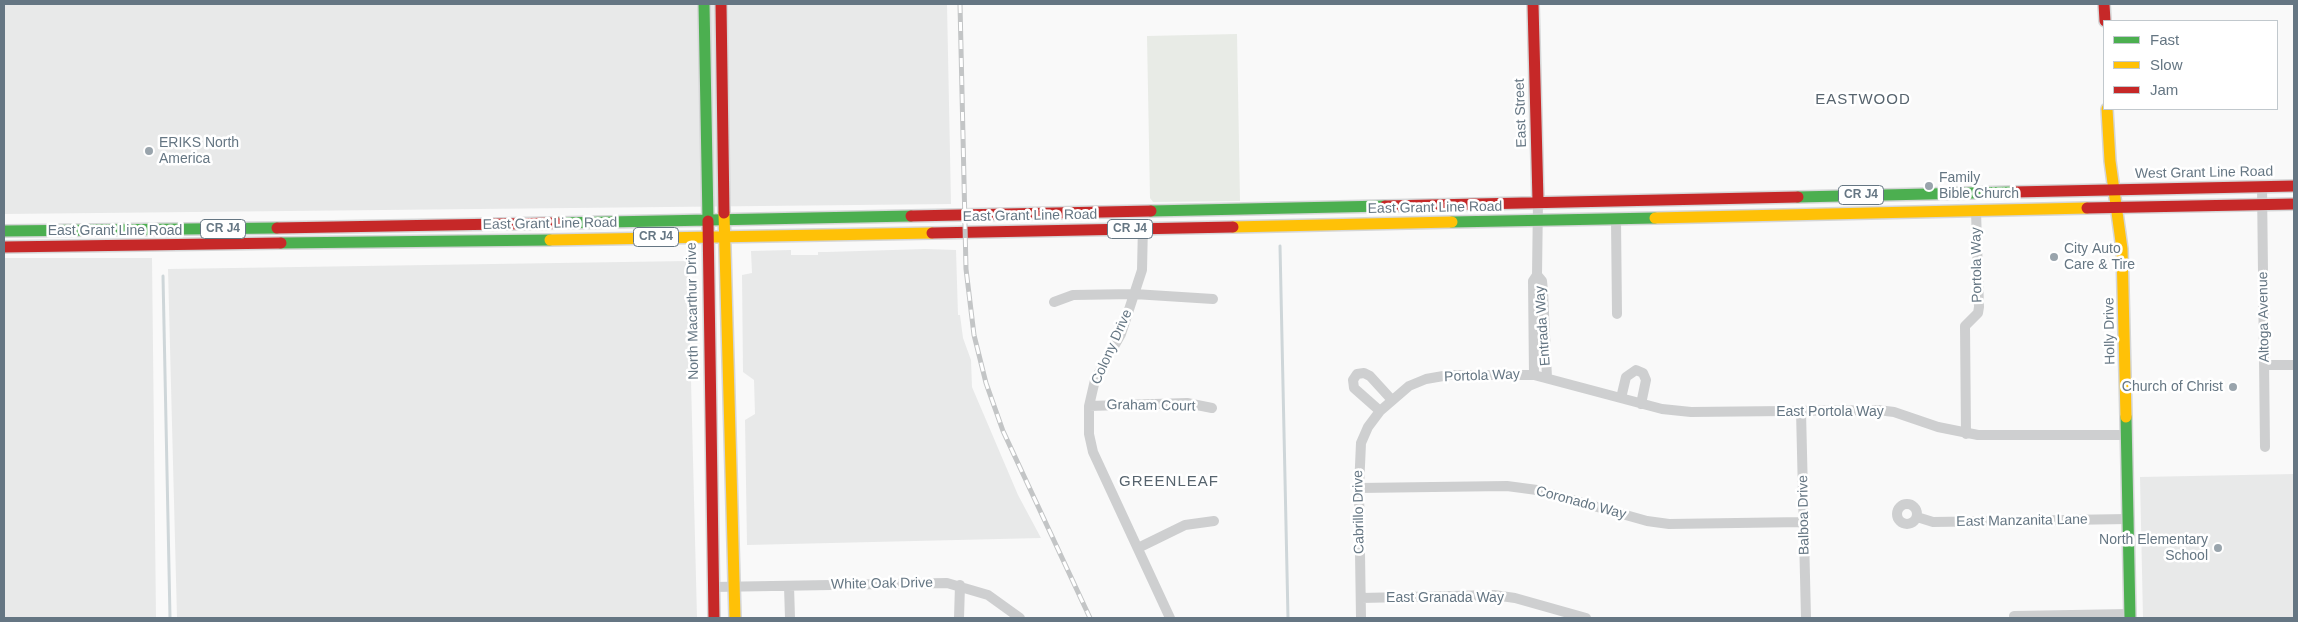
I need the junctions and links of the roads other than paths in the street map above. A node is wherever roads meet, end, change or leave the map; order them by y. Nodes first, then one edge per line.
1 (704, 4) edge
2 (721, 4) edge
3 (1533, 4) edge
4 (2104, 4) edge
5 (2105, 20) edge
6 (2107, 110) edge
7 (2262, 186) junction
8 (2294, 186) edge
9 (2114, 190) junction
10 (1538, 201) junction
11 (2294, 204) edge
12 (2262, 205) junction
13 (2117, 209) junction
14 (1140, 210) junction
15 (1976, 211) junction
16 (706, 219) junction
17 (724, 219) junction
18 (1616, 220) junction
19 (1537, 221) junction
20 (1144, 228) junction
21 (4, 231) edge
22 (706, 236) junction
23 (724, 236) junction
24 (4, 247) edge
25 (1537, 275) junction
26 (1134, 294) junction
27 (1213, 298) dead end
28 (1054, 302) dead end
29 (1617, 314) dead end
30 (2265, 365) junction
31 (2294, 365) edge
32 (1534, 375) junction
33 (1547, 378) junction
34 (1621, 398) junction
35 (1391, 399) junction
36 (1641, 404) junction
37 (1089, 406) junction
38 (1212, 408) dead end
39 (1380, 410) junction
40 (1801, 411) junction
41 (1966, 434) junction
42 (2127, 434) junction
43 (2265, 447) dead end
44 (1358, 488) junction
45 (1917, 517) dead end
46 (2129, 519) junction
47 (1214, 521) dead end
48 (1804, 522) junction
49 (1138, 548) junction
50 (960, 585) junction
51 (734, 586) junction
52 (790, 586) junction
53 (714, 587) junction
54 (1361, 598) junction
55 (2014, 616) dead end
56 (2130, 616) edge
57 (714, 618) edge
58 (735, 618) edge
59 (790, 618) edge
60 (959, 618) edge
61 (1020, 618) edge
62 (1170, 618) edge
63 (1361, 618) edge
64 (1586, 618) edge
65 (1806, 618) edge

1 - 16 main road, North Macarthur Drive
2 - 17 main road
3 - 10 main road, East Street
4 - 5 main road
6 - 9 main road, Holly Drive
7 - 8 main road, West Grant Line Road / CR J4
7 - 9 main road, West Grant Line Road / CR J4
7 - 12 street, Altoga Avenue
9 - 10 main road, East Grant Line Road / CR J4
9 - 13 main road, Holly Drive
10 - 14 main road, East Grant Line Road / CR J4
10 - 19 street, East Street
11 - 12 main road, CR J4
12 - 13 main road, CR J4
12 - 30 street, Altoga Avenue
13 - 15 main road, East Grant Line Road / CR J4
13 - 42 main road, Holly Drive
14 - 17 main road, East Grant Line Road / CR J4
14 - 20 street, Colony Drive
15 - 18 main road, East Grant Line Road / CR J4
15 - 41 street, Portola Way
16 - 17 main road, East Grant Line Road / CR J4
16 - 21 main road, East Grant Line Road / CR J4
16 - 22 main road, North Macarthur Drive
17 - 23 main road
18 - 19 main road, East Grant Line Road / CR J4
18 - 29 street
19 - 20 main road, East Grant Line Road / CR J4
19 - 25 street, Entrada Way
20 - 23 main road, East Grant Line Road / CR J4
20 - 26 street, Colony Drive
22 - 23 main road, East Grant Line Road / CR J4
22 - 24 main road, East Grant Line Road / CR J4
22 - 53 main road, North Macarthur Drive
23 - 51 main road
25 - 32 street, Entrada Way
25 - 33 street, Entrada Way
26 - 27 street
26 - 28 street
26 - 37 street, Colony Drive
30 - 31 street
30 - 43 street, Altoga Avenue
32 - 33 street, East Portola Way
32 - 35 street, Portola Way
33 - 34 street, East Portola Way
34 - 36 street, East Portola Way
34 - 36 street
35 - 39 street, Portola Way
35 - 39 street
36 - 40 street, East Portola Way
37 - 38 street, Graham Court
37 - 49 street, Colony Drive
39 - 44 street, Cabrillo Drive
40 - 41 street, East Portola Way
40 - 48 street, Balboa Drive
41 - 42 street, East Portola Way
42 - 46 main road, Holly Drive
44 - 48 street, Coronado Way
44 - 54 street, Cabrillo Drive
45 - 46 street, East Manzanita Lane
46 - 56 main road, Holly Drive
47 - 49 street
48 - 65 street, Balboa Drive
49 - 62 street, Colony Drive
50 - 52 street, White Oak Drive
50 - 60 street
50 - 61 street, White Oak Drive
51 - 52 street, White Oak Drive
51 - 53 street, White Oak Drive
51 - 58 main road
52 - 59 street
53 - 57 main road, North Macarthur Drive
54 - 63 street, Cabrillo Drive
54 - 64 street, East Granada Way
55 - 56 street, Holly Drive

